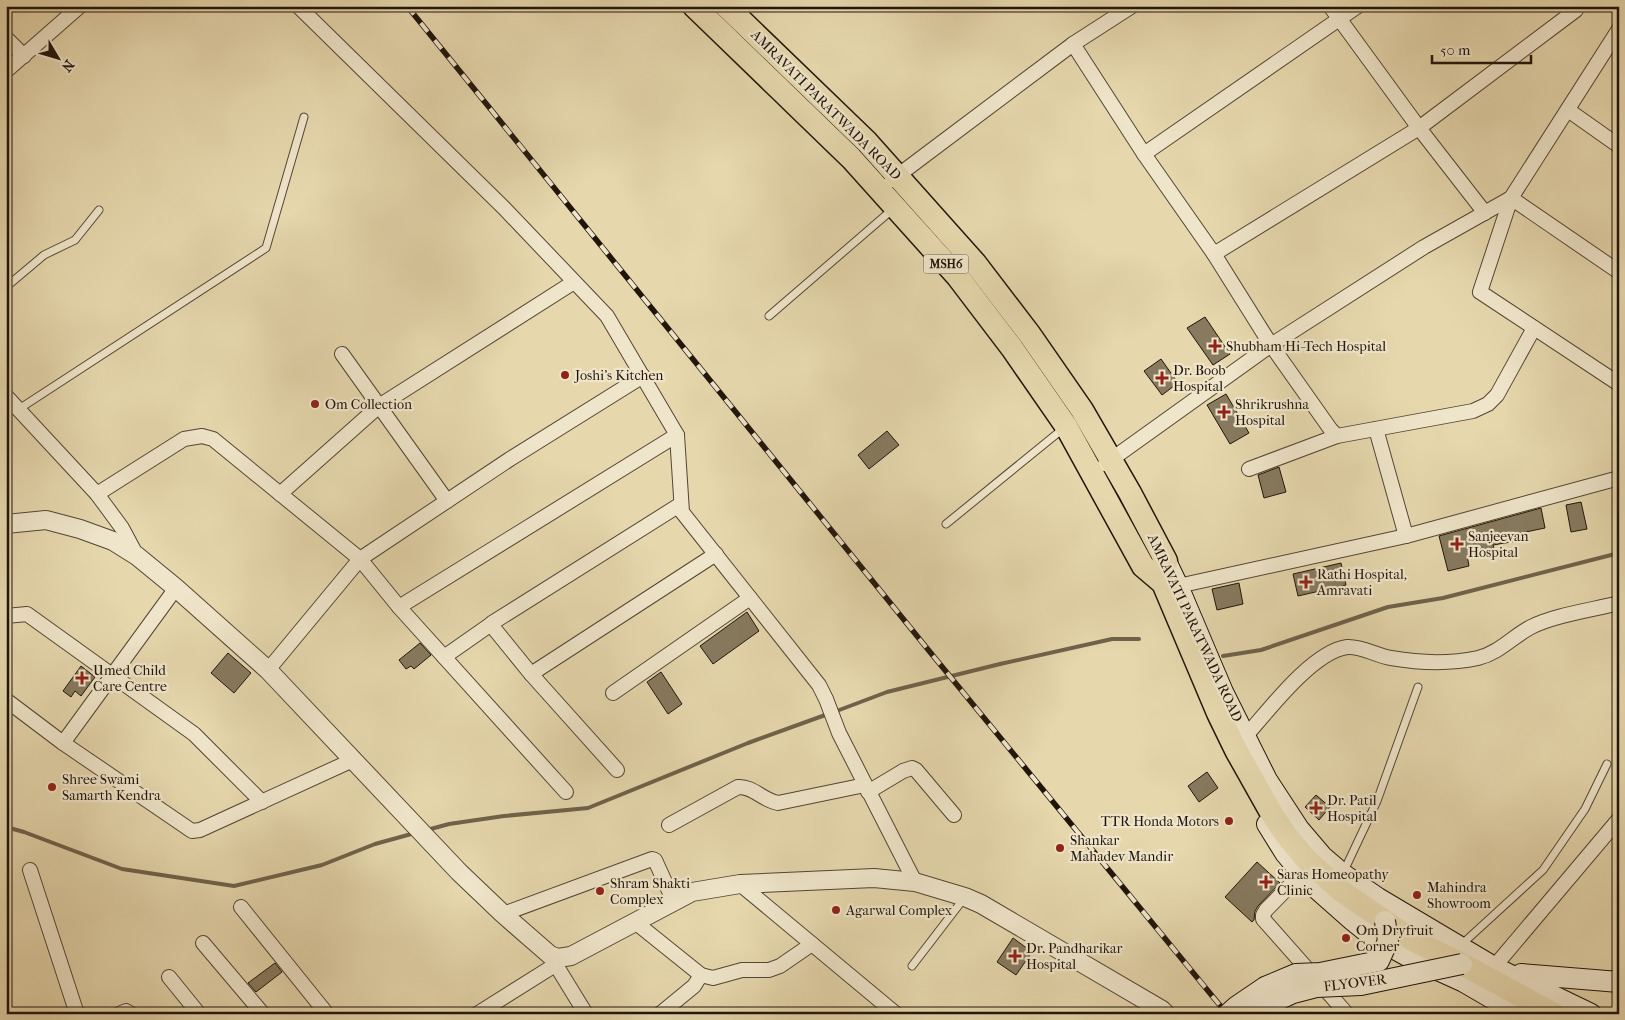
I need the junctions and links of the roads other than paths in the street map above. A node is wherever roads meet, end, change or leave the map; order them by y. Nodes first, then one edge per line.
1 (80, 6) edge
2 (298, 6) edge
3 (694, 6) edge
4 (726, 6) edge
5 (1132, 6) edge
6 (1330, 6) edge
7 (1358, 6) edge
8 (1576, 10) dead end
9 (1339, 19) junction
10 (1617, 34) edge
11 (6, 38) edge
12 (1073, 44) junction
13 (24, 56) junction
14 (6, 72) edge
15 (1568, 110) junction
16 (304, 117) dead end
17 (1418, 128) junction
18 (1619, 146) edge
19 (1144, 154) junction
20 (897, 175) junction
21 (880, 190) junction
22 (1511, 198) junction
23 (895, 208) junction
24 (99, 210) dead end
25 (1485, 213) junction
26 (1214, 254) junction
27 (1619, 272) edge
28 (574, 282) junction
29 (6, 287) edge
30 (769, 316) dead end
31 (1534, 328) junction
32 (1271, 345) junction
33 (342, 354) dead end
34 (643, 376) junction
35 (1619, 384) edge
36 (6, 396) edge
37 (379, 406) junction
38 (13, 409) edge
39 (1066, 426) junction
40 (1376, 429) junction
41 (677, 435) junction
42 (1337, 436) junction
43 (1110, 460) junction
44 (1250, 469) dead end
45 (1093, 473) junction
46 (1619, 478) edge
47 (97, 494) junction
48 (280, 494) junction
49 (446, 500) junction
50 (682, 504) junction
51 (6, 524) edge
52 (946, 524) dead end
53 (1406, 536) junction
54 (716, 554) junction
55 (137, 556) junction
56 (360, 559) junction
57 (1143, 566) junction
58 (1169, 581) junction
59 (176, 588) junction
60 (750, 598) junction
61 (1619, 603) edge
62 (399, 607) junction
63 (6, 616) edge
64 (494, 622) junction
65 (444, 657) junction
66 (268, 670) junction
67 (531, 674) junction
68 (113, 675) junction
69 (1418, 687) dead end
70 (613, 693) dead end
71 (6, 700) edge
72 (1245, 737) junction
73 (62, 743) junction
74 (353, 760) junction
75 (1607, 764) dead end
76 (617, 770) dead end
77 (867, 788) junction
78 (566, 792) dead end
79 (262, 802) junction
80 (954, 814) dead end
81 (1619, 819) edge
82 (669, 825) dead end
83 (30, 870) dead end
84 (1302, 873) junction
85 (1343, 874) junction
86 (915, 882) junction
87 (740, 884) junction
88 (965, 897) junction
89 (674, 902) junction
90 (241, 907) dead end
91 (503, 914) junction
92 (1385, 921) junction
93 (635, 922) junction
94 (203, 943) dead end
95 (812, 944) junction
96 (1462, 955) junction
97 (553, 960) junction
98 (912, 966) dead end
99 (1501, 970) junction
100 (701, 975) junction
101 (169, 977) dead end
102 (1619, 982) edge
103 (1160, 1012) edge
104 (1519, 1012) edge
105 (77, 1014) edge
106 (199, 1014) edge
107 (263, 1014) edge
108 (327, 1014) edge
109 (477, 1014) edge
110 (586, 1014) edge
111 (660, 1014) edge
112 (896, 1014) edge
113 (1228, 1014) edge
114 (1253, 1014) edge
115 (1347, 1014) edge
116 (1554, 1014) edge
117 (1591, 1014) edge

1 - 13 street
2 - 28 street
3 - 21 main road, MSH6
4 - 20 main road, AMRAVATI PARATWADA ROAD / MSH6
5 - 12 street
6 - 9 street
7 - 9 street
8 - 17 street
9 - 17 street
9 - 19 street
10 - 15 street
11 - 13 street
12 - 19 street
12 - 20 street
13 - 14 street
15 - 18 street
15 - 22 street
16 - 38 lane
17 - 25 street
17 - 26 street
19 - 26 street
20 - 21 street
20 - 43 main road, AMRAVATI PARATWADA ROAD / MSH6
21 - 23 main road, MSH6
22 - 25 street
22 - 27 street
22 - 31 street
23 - 30 lane
23 - 39 main road, MSH6
24 - 29 lane
25 - 32 street
26 - 32 street
28 - 34 street
28 - 37 street
31 - 35 street
31 - 40 street
32 - 42 street
32 - 43 street
33 - 37 street
34 - 41 street
34 - 49 street
36 - 38 street
37 - 48 street
37 - 49 street
38 - 47 street
39 - 45 main road, MSH6
39 - 52 lane
40 - 42 street
40 - 53 street
41 - 50 street
41 - 62 street
42 - 44 street
43 - 45 street
43 - 58 main road, AMRAVATI PARATWADA ROAD / MSH6
45 - 57 main road, MSH6
46 - 53 street
47 - 48 street
47 - 55 street
48 - 56 street
49 - 56 street
50 - 54 street
50 - 64 street
51 - 55 street
53 - 58 street
54 - 60 street
54 - 67 street
55 - 59 street
56 - 62 street
56 - 66 street
57 - 58 main road, MSH6
57 - 84 main road, MSH6
58 - 72 main road, AMRAVATI PARATWADA ROAD / MSH6
58 - 92 main road, AMRAVATI PARATWADA ROAD / MSH6
59 - 66 street
59 - 68 street
60 - 70 street
60 - 77 street
61 - 72 street
62 - 65 street
63 - 68 street
64 - 65 street
64 - 67 street
65 - 78 street
66 - 74 street
67 - 76 street
68 - 73 street
68 - 79 street
69 - 85 lane
71 - 73 street
72 - 85 main road, AMRAVATI PARATWADA ROAD / MSH6
73 - 79 street
74 - 79 street
74 - 91 street
75 - 96 lane
77 - 80 street
77 - 82 street
77 - 86 street
81 - 99 street
83 - 105 street
84 - 104 main road, MSH6
84 - 115 street
85 - 96 main road, AMRAVATI PARATWADA ROAD / MSH6
86 - 87 street
86 - 88 street
87 - 89 street
87 - 95 street
88 - 98 lane
88 - 103 street
89 - 91 street
89 - 93 street
90 - 108 street
91 - 97 street
92 - 96 main road, AMRAVATI PARATWADA ROAD / MSH6
92 - 113 main road, FLYOVER, bridge
93 - 97 street
93 - 100 street
94 - 107 street
95 - 100 street
95 - 112 street
96 - 99 main road, AMRAVATI PARATWADA ROAD / MSH6
96 - 114 main road, FLYOVER, bridge
96 - 116 main road, AMRAVATI PARATWADA ROAD / MSH6
97 - 109 street
97 - 110 street
99 - 102 main road
99 - 117 main road, AMRAVATI PARATWADA ROAD / MSH6
100 - 111 street
101 - 106 street

